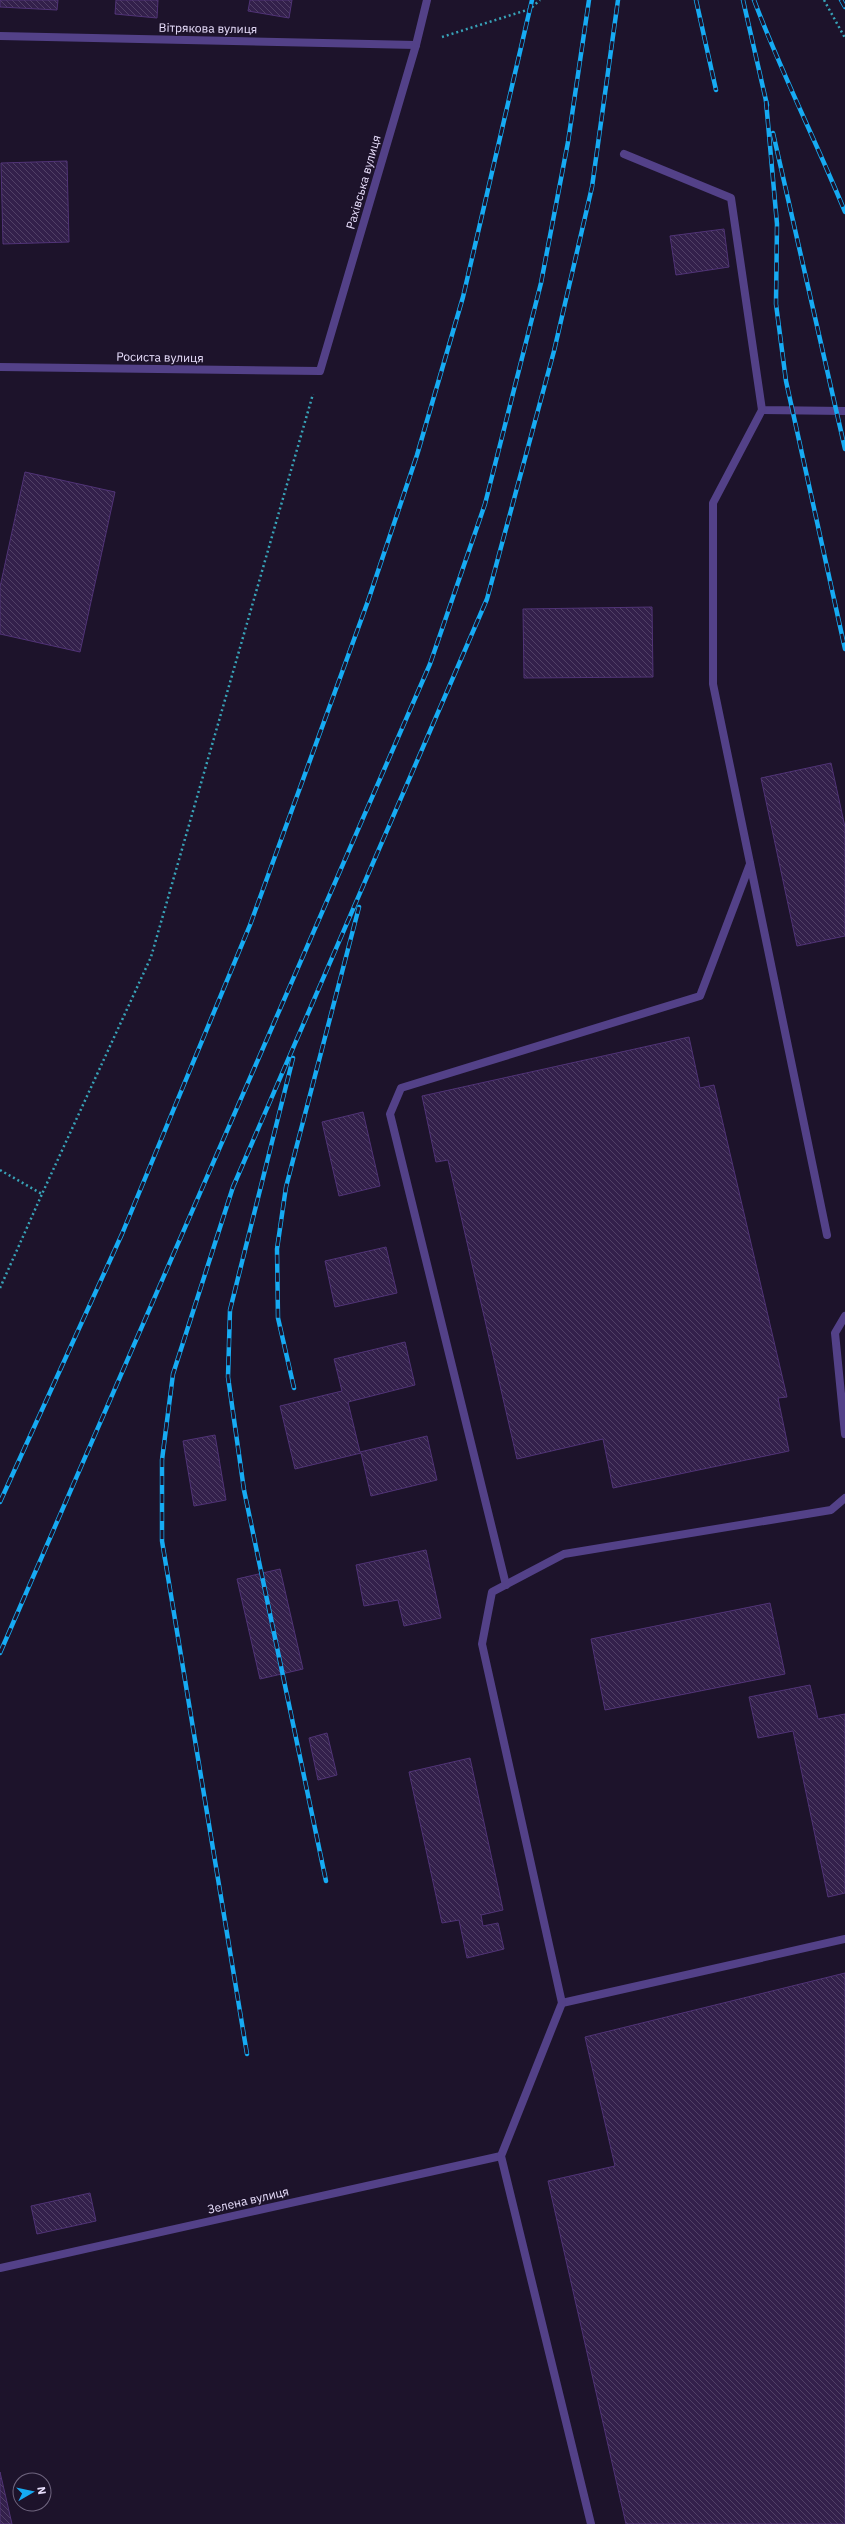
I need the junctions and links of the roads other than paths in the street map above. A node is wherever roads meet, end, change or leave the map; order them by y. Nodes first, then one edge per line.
1 (427, 0) edge
2 (0, 36) edge
3 (416, 45) junction
4 (624, 154) dead end
5 (0, 366) edge
6 (320, 371) joint
7 (762, 410) junction
8 (845, 411) edge
9 (750, 864) junction
10 (827, 1235) dead end
11 (845, 1316) edge
12 (845, 1434) edge
13 (845, 1498) edge
14 (506, 1585) junction
15 (845, 1939) edge
16 (562, 2003) junction
17 (501, 2156) junction
18 (0, 2268) edge
19 (590, 2524) edge

1 - 3 street, Рахівська вулиця
2 - 3 street, Вітрякова вулиця
3 - 6 street, Рахівська вулиця
4 - 7 street
5 - 6 street, Росиста вулиця
7 - 8 street
7 - 9 street
9 - 10 street
9 - 14 street
11 - 12 street
13 - 14 street
14 - 16 street
15 - 16 street
16 - 17 street
17 - 18 street, Зелена вулиця
17 - 19 street

